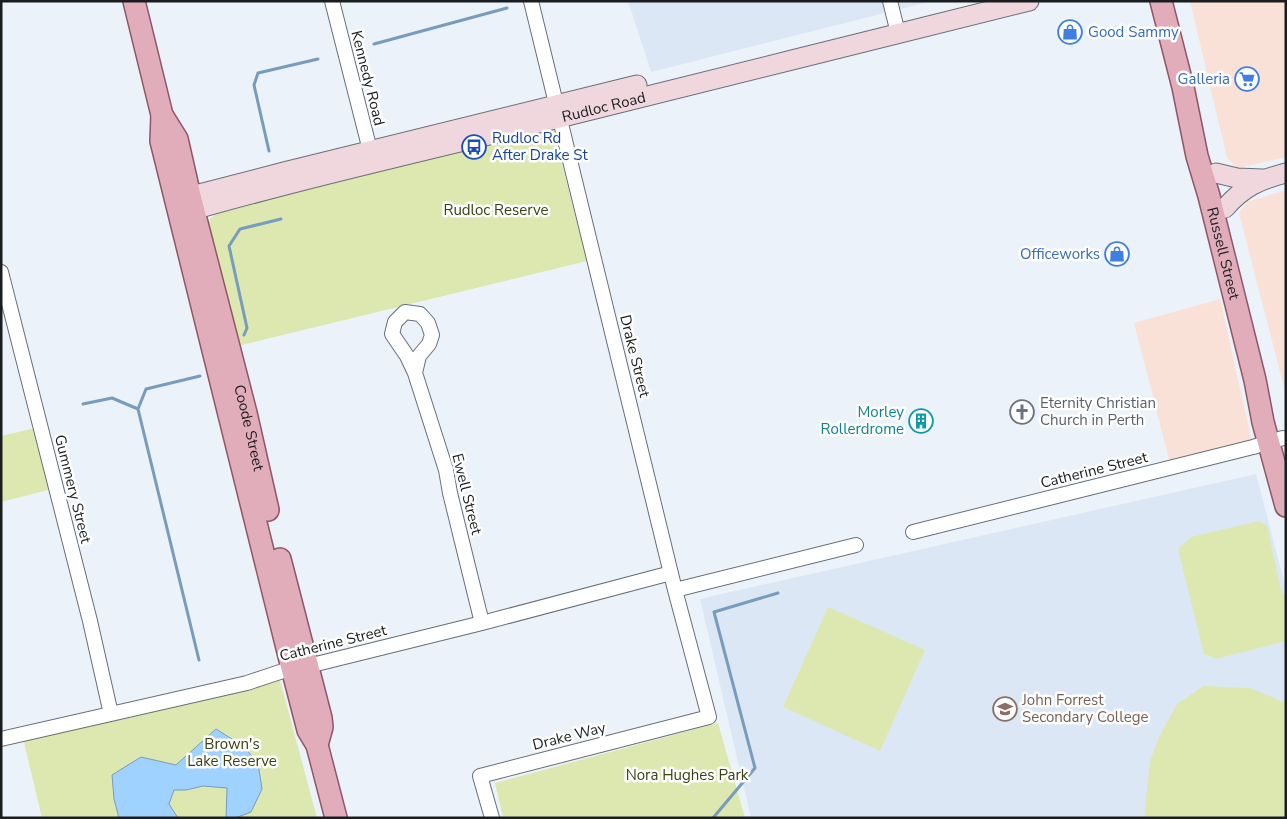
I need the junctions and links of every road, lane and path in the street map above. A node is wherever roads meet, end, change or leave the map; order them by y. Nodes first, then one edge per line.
1 (134, 1) edge
2 (332, 1) edge
3 (532, 1) edge
4 (890, 1) edge
5 (977, 1) edge
6 (1029, 1) edge
7 (1161, 1) edge
8 (1175, 1) edge
9 (897, 28) junction
10 (559, 111) junction
11 (372, 157) junction
12 (1286, 174) edge
13 (1264, 179) junction
14 (1218, 193) junction
15 (184, 205) junction
16 (1, 272) edge
17 (415, 373) dead end
18 (1279, 444) edge
19 (1286, 506) edge
20 (913, 532) dead end
21 (856, 545) dead end
22 (671, 573) junction
23 (675, 590) junction
24 (482, 623) junction
25 (300, 667) junction
26 (111, 714) junction
27 (709, 717) joint
28 (1, 739) edge
29 (336, 818) edge
30 (492, 818) edge

1 - 15 main road, Coode Street
2 - 11 street, Kennedy Road
3 - 10 street, Drake Street
4 - 9 street
5 - 9 main road, Rudloc Road
6 - 9 main road, Rudloc Road
7 - 14 main road, Russell Street
8 - 14 main road, Russell Street
9 - 10 main road, Rudloc Road
10 - 11 main road, Rudloc Road
10 - 22 street, Drake Street
11 - 15 main road, Rudloc Road
12 - 13 main road
13 - 14 main road
13 - 14 main road
14 - 18 main road, Russell Street
15 - 25 main road, Coode Street
16 - 26 street, Gummery Street
17 - 24 street, Ewell Street
18 - 19 main road, Russell Street
18 - 20 street, Catherine Street
21 - 23 street
22 - 23 street, Drake Street
22 - 24 street, Catherine Street
23 - 27 street, Drake Street
24 - 25 street, Catherine Street
25 - 26 street, Catherine Street
25 - 29 main road, Coode Street
26 - 28 street, Catherine Street
27 - 30 street, Drake Way

